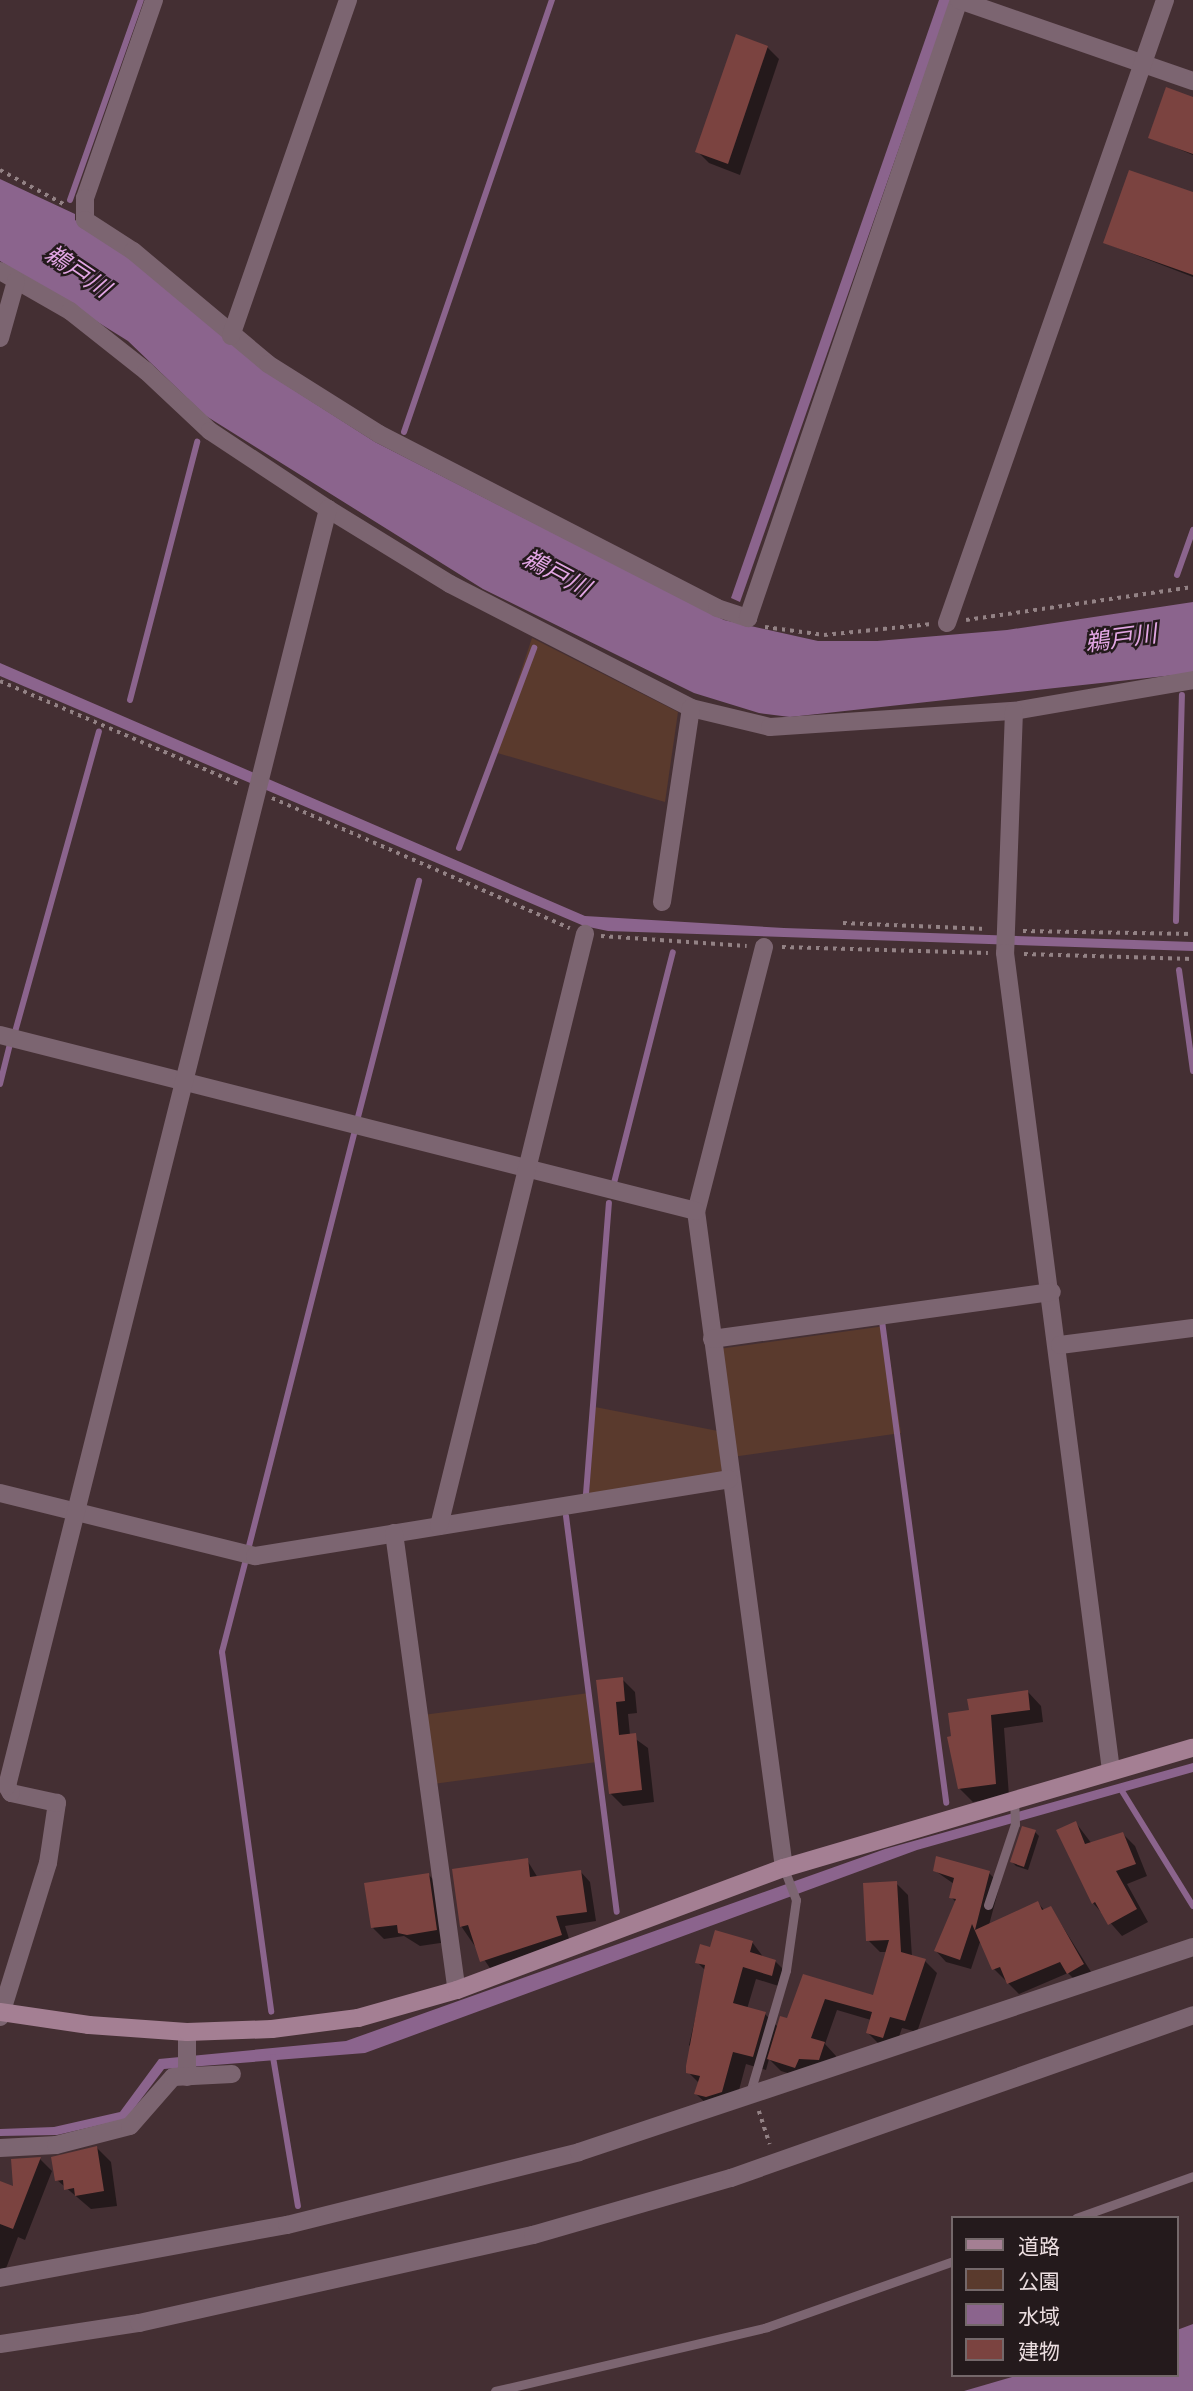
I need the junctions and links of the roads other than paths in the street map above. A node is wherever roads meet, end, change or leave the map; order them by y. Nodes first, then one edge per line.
1 (154, 0) edge
2 (348, 0) edge
3 (959, 0) edge
4 (1165, 0) edge
5 (1143, 64) junction
6 (1193, 81) edge
7 (0, 271) edge
8 (16, 281) junction
9 (231, 336) junction
10 (0, 338) edge
11 (328, 509) junction
12 (947, 623) dead end
13 (1193, 680) edge
14 (691, 708) junction
15 (1014, 710) junction
16 (662, 902) dead end
17 (585, 934) road end
18 (764, 947) road end
19 (0, 1035) edge
20 (182, 1081) junction
21 (528, 1169) junction
22 (696, 1211) junction
23 (1052, 1292) junction
24 (1193, 1328) edge
25 (712, 1339) junction
26 (1059, 1345) junction
27 (729, 1479) junction
28 (0, 1493) edge
29 (74, 1512) junction
30 (439, 1526) junction
31 (394, 1533) junction
32 (1193, 1748) edge
33 (1111, 1770) junction
34 (1014, 1804) junction
35 (784, 1868) junction
36 (988, 1905) dead end
37 (1193, 1947) edge
38 (457, 1990) junction
39 (1, 2013) edge
40 (1193, 2015) edge
41 (187, 2041) junction
42 (187, 2073) junction
43 (232, 2074) dead end
44 (751, 2097) junction
45 (0, 2148) edge
46 (1193, 2176) edge
47 (1082, 2216) edge
48 (951, 2262) edge
49 (0, 2278) edge
50 (0, 2344) edge
51 (495, 2391) edge

1 - 9 street
2 - 9 street
3 - 5 street
3 - 9 street
4 - 5 street
5 - 6 street
5 - 12 street
7 - 8 street
8 - 10 street
8 - 11 street
11 - 14 street
11 - 20 street
13 - 15 street
14 - 15 street
14 - 16 street
15 - 23 street
17 - 21 street
18 - 22 street
19 - 20 street
20 - 21 street
20 - 29 street
21 - 22 street
21 - 30 street
22 - 25 street
23 - 25 street
23 - 26 street
24 - 26 street
25 - 27 street
26 - 33 street
27 - 30 street
27 - 35 street
28 - 29 street
29 - 31 street
29 - 39 street
30 - 31 street
31 - 38 street
32 - 33 street
33 - 34 street
34 - 35 street
34 - 36 lane
35 - 38 street
35 - 44 lane
37 - 44 street
38 - 41 street
39 - 41 street
40 - 50 street
41 - 42 street
42 - 43 street
42 - 45 street
44 - 49 street
46 - 47 lane
48 - 51 lane

